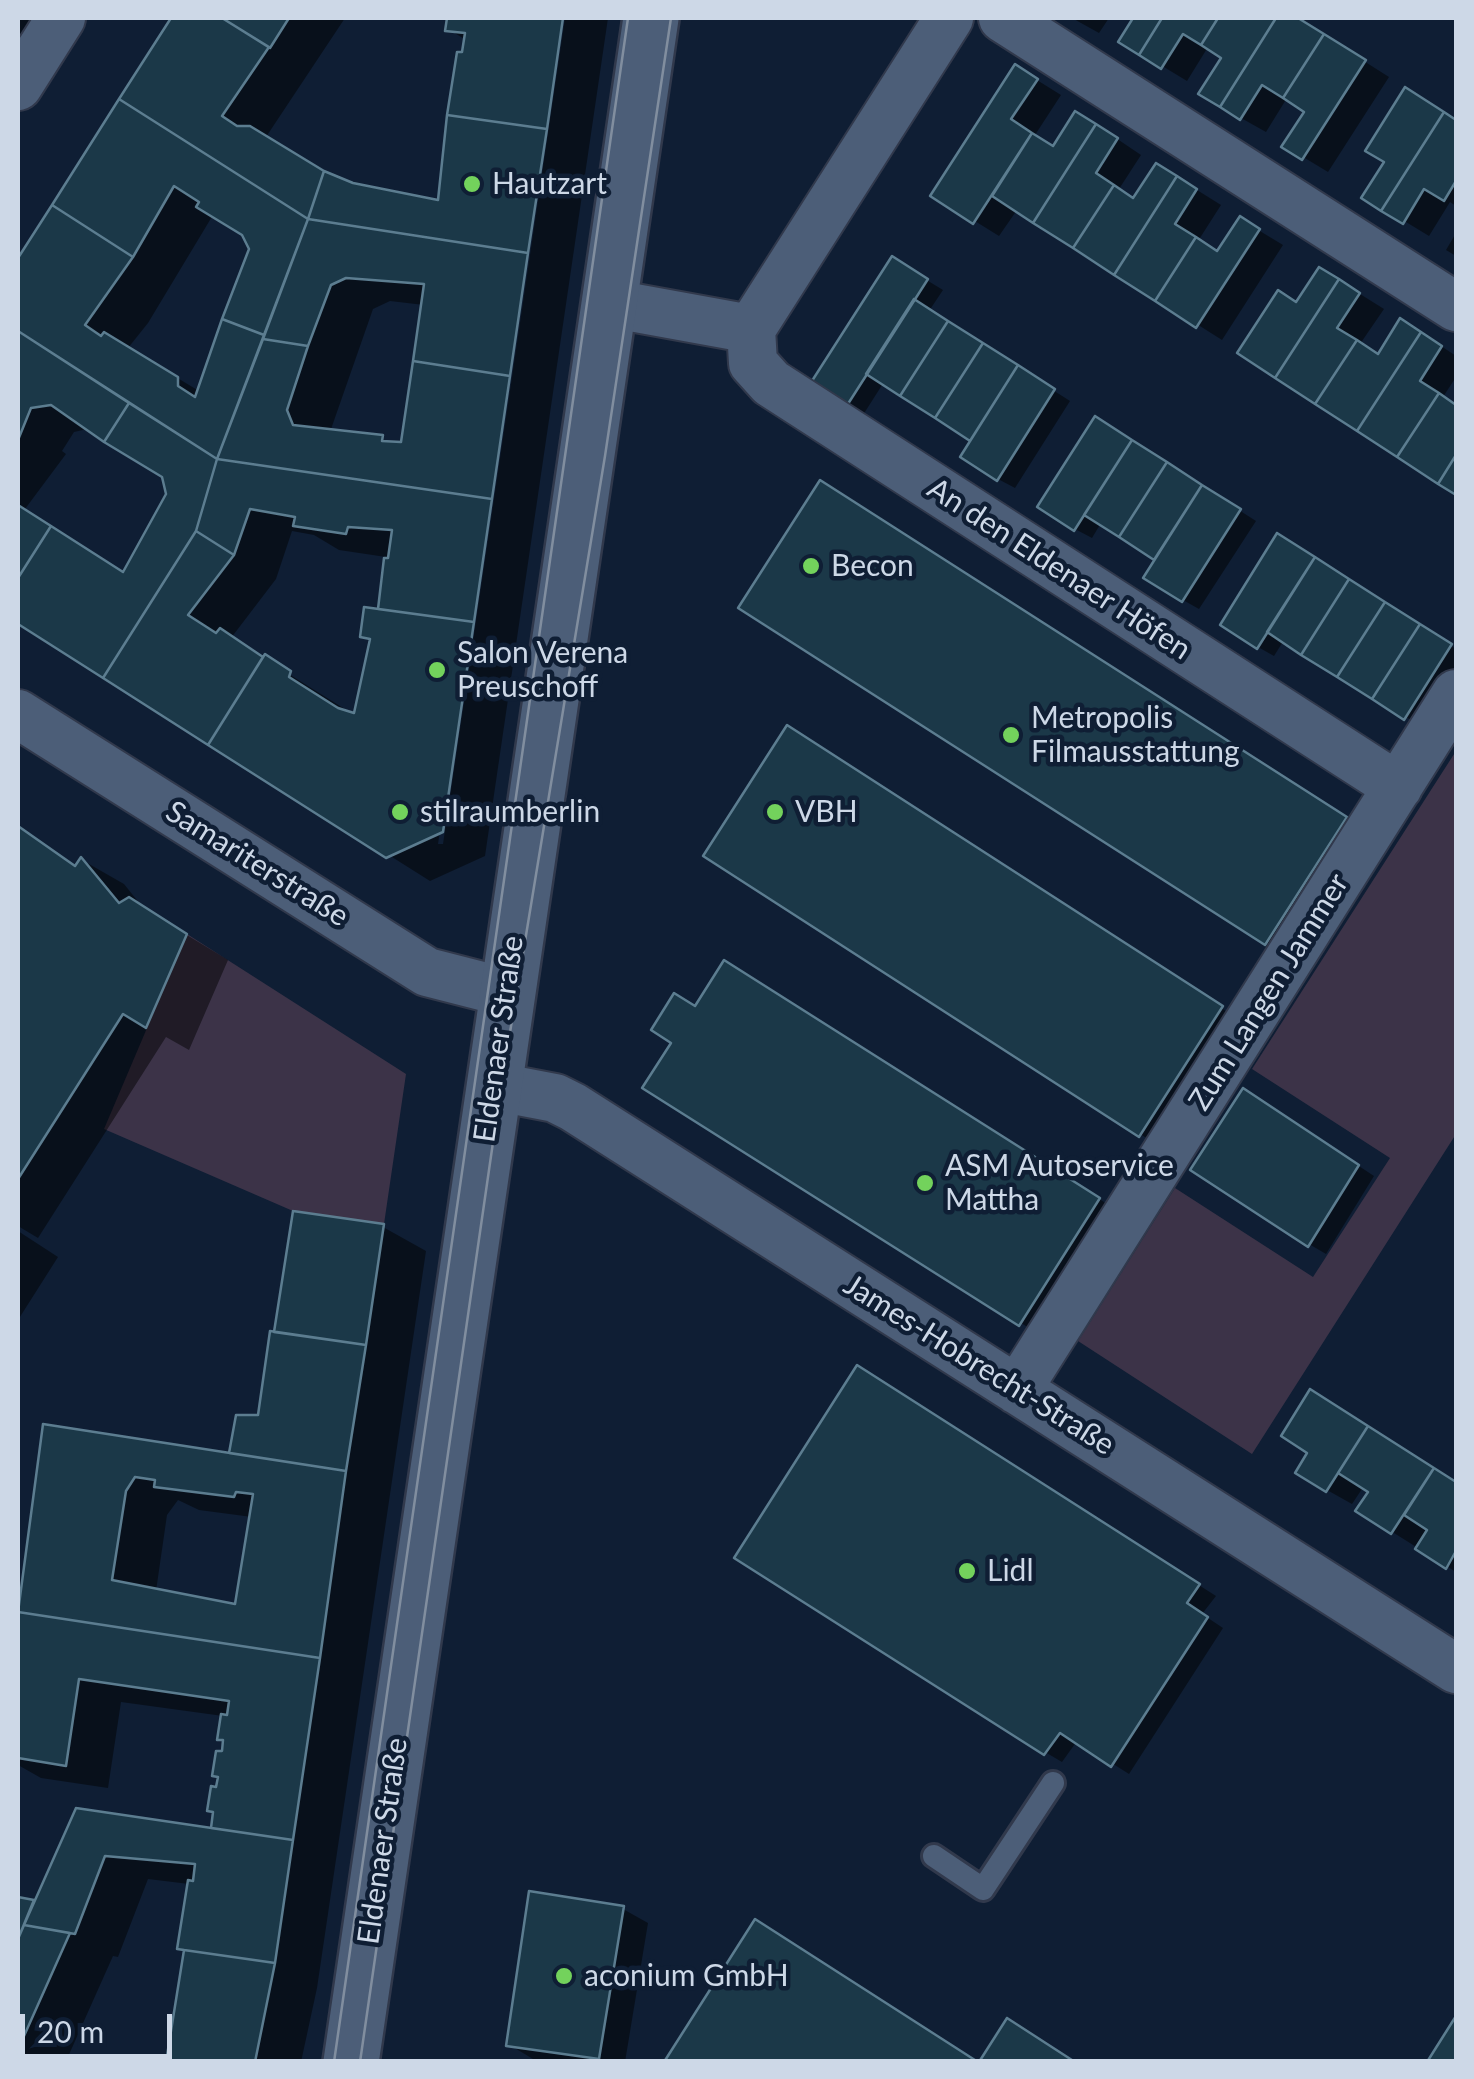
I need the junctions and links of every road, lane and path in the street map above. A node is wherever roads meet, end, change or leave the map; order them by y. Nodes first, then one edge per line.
1 (62, 18) edge
2 (651, 18) edge
3 (949, 18) edge
4 (1003, 18) edge
5 (18, 86) edge
6 (608, 304) junction
7 (1456, 308) edge
8 (751, 330) junction
9 (1456, 694) edge
10 (18, 714) edge
11 (1398, 787) junction
12 (505, 992) junction
13 (492, 1086) junction
14 (1017, 1390) junction
15 (1456, 1668) edge
16 (1053, 1782) dead end
17 (934, 1856) dead end
18 (351, 2062) edge

1 - 5 street
2 - 6 street, Eldenaer Straße
3 - 8 street
4 - 7 street
6 - 8 street
6 - 12 street, Eldenaer Straße
8 - 11 street, An den Eldenaer Höfen
9 - 11 street, Zum Langen Jammer
10 - 12 street, Samariterstraße
11 - 14 street, Zum Langen Jammer
12 - 13 street, Eldenaer Straße
13 - 14 street, James-Hobrecht-Straße
13 - 18 street, Eldenaer Straße
14 - 15 street, James-Hobrecht-Straße
16 - 17 lane

